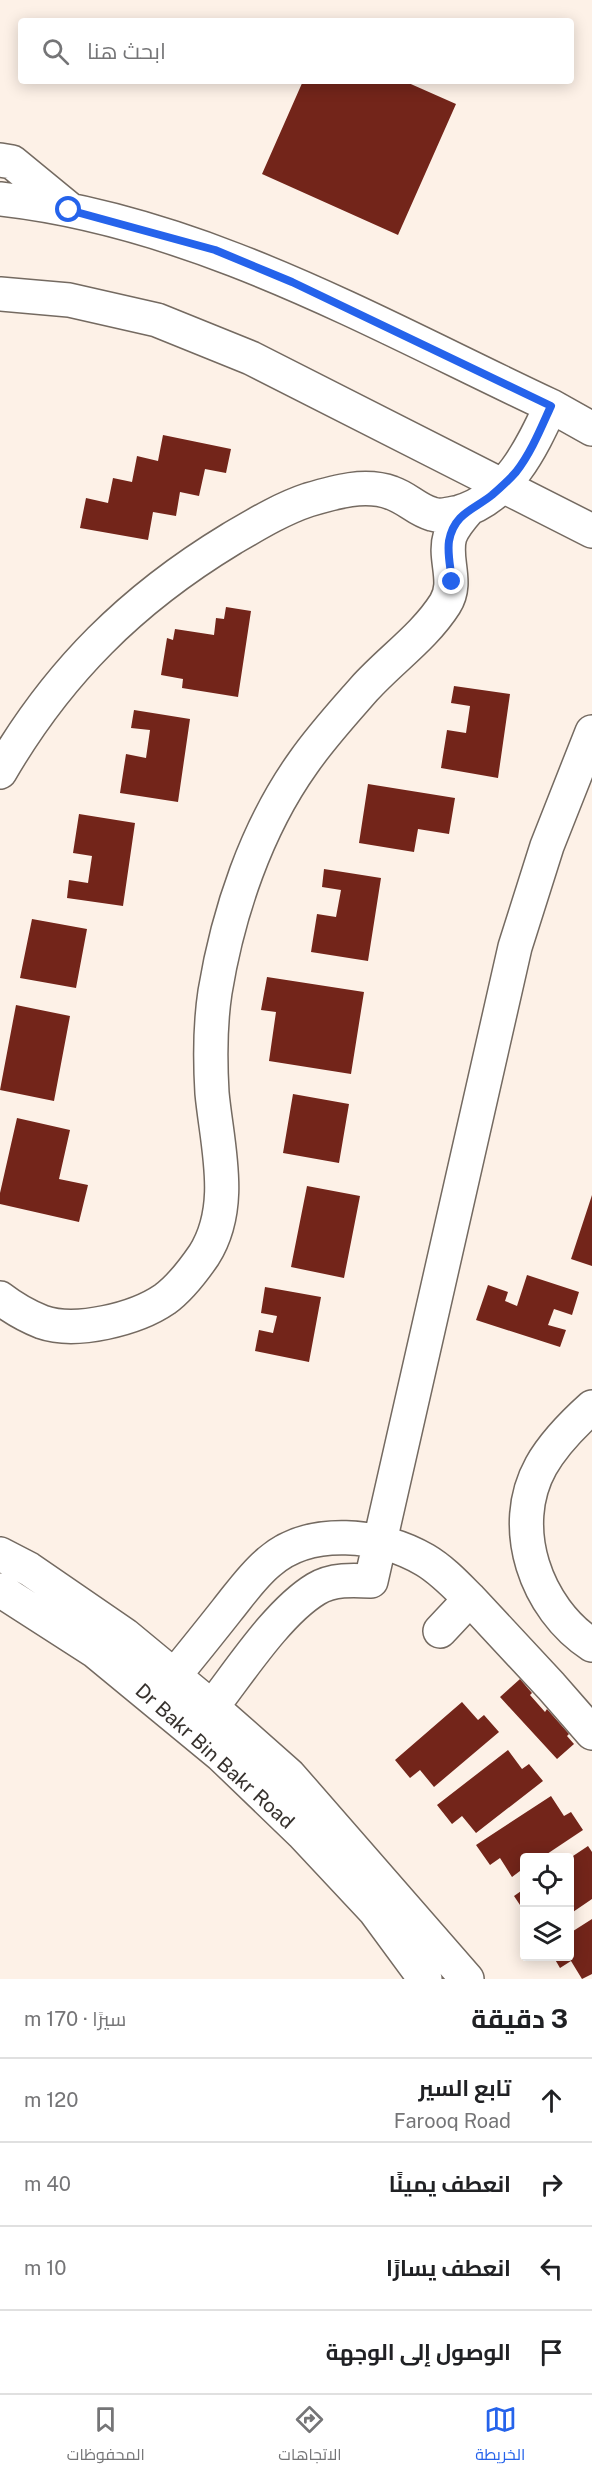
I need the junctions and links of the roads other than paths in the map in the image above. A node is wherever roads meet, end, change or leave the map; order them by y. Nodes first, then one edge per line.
1 (0, 160) edge
2 (0, 199) edge
3 (69, 210) junction
4 (0, 294) edge
5 (551, 406) junction
6 (590, 426) edge
7 (502, 486) junction
8 (468, 510) junction
9 (592, 531) edge
10 (592, 732) edge
11 (0, 771) edge
12 (0, 1298) edge
13 (592, 1407) edge
14 (379, 1544) junction
15 (0, 1554) edge
16 (0, 1590) edge
17 (470, 1599) junction
18 (440, 1631) dead end
19 (592, 1645) edge
20 (164, 1688) junction
21 (212, 1707) junction
22 (592, 1733) edge
23 (425, 1979) edge
24 (466, 1979) edge

1 - 3 street
2 - 3 street
3 - 5 street
4 - 7 street
5 - 6 street
5 - 7 street
7 - 8 street
7 - 9 street
8 - 11 street
8 - 12 street
10 - 14 street
13 - 19 street
14 - 17 street
14 - 20 street
14 - 21 street
15 - 20 street
16 - 20 street, Dr Bakr Bin Bakr Road
17 - 18 street
17 - 22 street
20 - 21 street
20 - 23 street, Dr Bakr Bin Bakr Road
21 - 24 street

